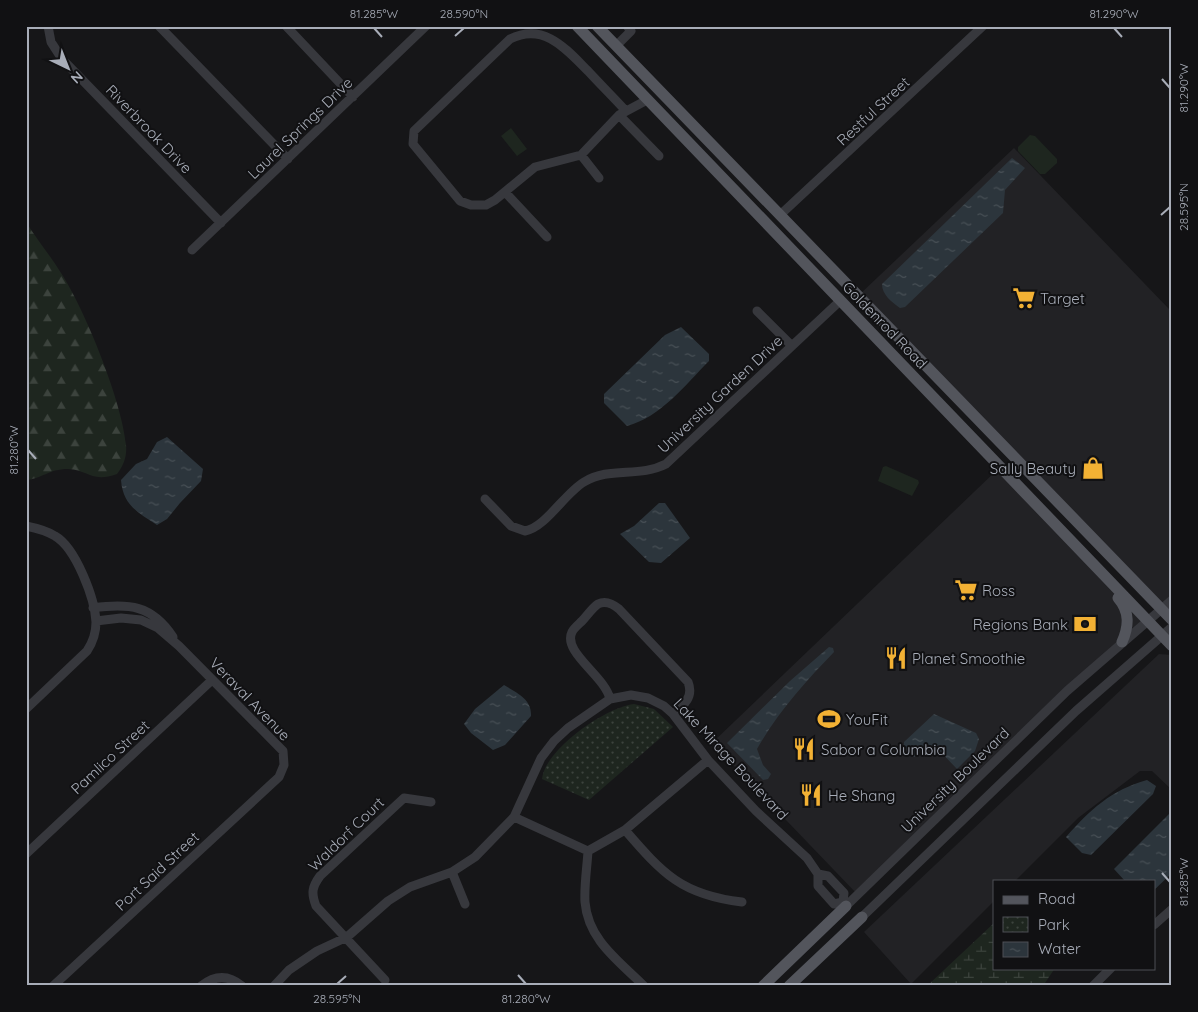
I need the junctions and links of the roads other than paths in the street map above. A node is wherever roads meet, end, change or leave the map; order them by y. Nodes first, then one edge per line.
1 (48, 26) edge
2 (160, 26) edge
3 (286, 26) edge
4 (426, 26) edge
5 (576, 26) edge
6 (597, 26) edge
7 (983, 26) edge
8 (631, 28) edge
9 (616, 46) junction
10 (352, 97) junction
11 (647, 100) junction
12 (622, 112) junction
13 (581, 155) junction
14 (722, 155) junction
15 (659, 156) dead end
16 (702, 158) junction
17 (288, 159) junction
18 (600, 178) dead end
19 (505, 192) junction
20 (780, 215) junction
21 (221, 222) junction
22 (547, 236) dead end
23 (192, 250) dead end
24 (841, 300) junction
25 (757, 311) dead end
26 (792, 346) junction
27 (919, 359) junction
28 (975, 417) junction
29 (964, 428) junction
30 (486, 499) dead end
31 (26, 526) edge
32 (1084, 553) junction
33 (1172, 600) edge
34 (93, 608) junction
35 (1161, 609) junction
36 (1148, 620) junction
37 (1172, 620) edge
38 (96, 621) junction
39 (1172, 626) edge
40 (1162, 636) junction
41 (1122, 642) junction
42 (179, 646) junction
43 (1172, 646) edge
44 (212, 680) junction
45 (610, 700) junction
46 (26, 709) edge
47 (673, 714) junction
48 (708, 760) junction
49 (279, 777) joint
50 (431, 802) dead end
51 (514, 817) junction
52 (625, 830) junction
53 (588, 851) junction
54 (26, 854) edge
55 (452, 872) junction
56 (818, 874) junction
57 (742, 902) dead end
58 (465, 904) dead end
59 (845, 904) junction
60 (1172, 909) edge
61 (862, 917) joint
62 (1156, 924) edge
63 (347, 937) junction
64 (1108, 970) edge
65 (385, 980) dead end
66 (53, 986) edge
67 (202, 986) edge
68 (242, 986) edge
69 (274, 986) edge
70 (644, 986) edge
71 (763, 986) edge
72 (789, 986) edge
73 (1093, 986) edge

1 - 21 street, Riverbrook Drive
2 - 17 street
3 - 10 street
4 - 10 street, Laurel Springs Drive
5 - 11 main road, Goldenrod Road
6 - 9 main road, Goldenrod Road
7 - 20 street, Restful Street
8 - 9 street
9 - 14 main road, Goldenrod Road
10 - 17 street, Laurel Springs Drive
11 - 12 street
11 - 14 main road
11 - 16 main road, Goldenrod Road
12 - 13 street
12 - 15 street
12 - 19 street
13 - 18 street
13 - 19 street
14 - 20 main road, Goldenrod Road
16 - 20 main road
16 - 24 main road, Goldenrod Road
17 - 21 street, Laurel Springs Drive
19 - 22 street
20 - 27 main road, Goldenrod Road
21 - 23 street, Laurel Springs Drive
24 - 26 street, University Garden Drive
24 - 27 main road
24 - 29 main road, Goldenrod Road
25 - 26 street
26 - 30 street, University Garden Drive
27 - 28 main road, Goldenrod Road
28 - 29 street
28 - 35 main road, Goldenrod Road
29 - 32 main road, Goldenrod Road
31 - 34 street
32 - 36 main road, Goldenrod Road
32 - 41 main road
33 - 35 street, University Boulevard
34 - 38 street
34 - 42 street, Veraval Avenue
35 - 36 street, University Boulevard
35 - 37 main road, Goldenrod Road
36 - 40 main road, Goldenrod Road
36 - 41 street, University Boulevard
38 - 42 street, Veraval Avenue
38 - 46 street
39 - 40 street
40 - 43 main road, Goldenrod Road
40 - 61 street
41 - 59 street, University Boulevard
42 - 44 street, Veraval Avenue
44 - 49 street, Veraval Avenue
44 - 54 street, Pamlico Street
45 - 47 street, Lake Mirage Boulevard
45 - 47 street
45 - 51 street, Lake Mirage Boulevard
47 - 48 street, Lake Mirage Boulevard
48 - 52 street
48 - 56 street, Lake Mirage Boulevard
49 - 66 street, Port Said Street
50 - 63 street, Waldorf Court
51 - 53 street
51 - 55 street, Lake Mirage Boulevard
52 - 53 street
52 - 57 street
53 - 70 street
55 - 58 street
55 - 63 street, Lake Mirage Boulevard
56 - 59 street, Lake Mirage Boulevard
56 - 59 street, Lake Mirage Boulevard
59 - 71 main road, University Boulevard
60 - 62 street
61 - 72 main road
63 - 65 street
63 - 69 street, Lake Mirage Boulevard
64 - 73 street
67 - 68 street

